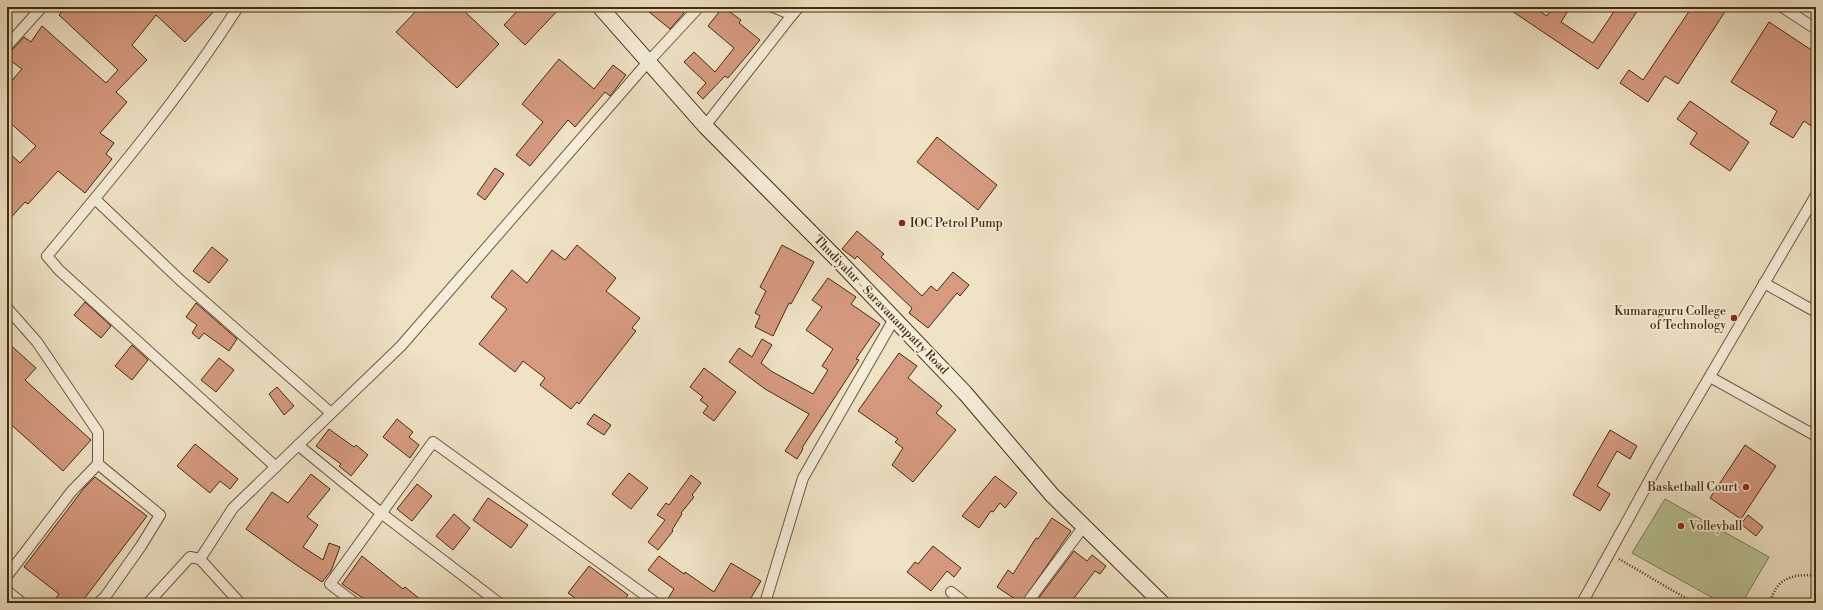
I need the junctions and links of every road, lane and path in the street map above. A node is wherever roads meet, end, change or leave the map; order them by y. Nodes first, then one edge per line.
1 (42, 7) edge
2 (238, 7) edge
3 (600, 7) edge
4 (699, 7) edge
5 (773, 7) edge
6 (799, 7) edge
7 (1782, 7) edge
8 (792, 15) junction
9 (1816, 29) edge
10 (7, 46) edge
11 (648, 62) junction
12 (705, 126) junction
13 (1816, 195) edge
14 (95, 199) junction
15 (1764, 283) junction
16 (7, 308) edge
17 (1816, 312) edge
18 (894, 319) junction
19 (1710, 377) junction
20 (331, 413) junction
21 (1816, 436) edge
22 (298, 445) junction
23 (98, 464) junction
24 (276, 467) junction
25 (381, 514) junction
26 (1084, 526) junction
27 (1610, 554) junction
28 (200, 559) junction
29 (7, 576) edge
30 (1816, 576) edge
31 (7, 591) edge
32 (951, 592) dead end
33 (22, 603) edge
34 (98, 603) edge
35 (148, 603) edge
36 (240, 603) edge
37 (354, 603) edge
38 (499, 603) edge
39 (656, 603) edge
40 (765, 603) edge
41 (965, 603) edge
42 (1028, 603) edge
43 (1162, 603) edge
44 (1582, 603) edge
45 (1694, 603) edge
46 (1770, 603) edge

1 - 10 street
2 - 14 street
3 - 11 main road, Thudiyalur - Saravanampatty Road
4 - 11 street
5 - 8 street
6 - 8 street
7 - 9 street
8 - 12 street
11 - 12 main road, Thudiyalur - Saravanampatty Road
11 - 20 street
12 - 18 main road, Thudiyalur - Saravanampatty Road
13 - 15 street
14 - 20 street
14 - 24 street
15 - 17 street
15 - 19 street
16 - 23 street
18 - 26 main road, Thudiyalur - Saravanampatty Road
18 - 40 street
19 - 21 street
19 - 27 street
20 - 22 street
22 - 24 street
22 - 25 street
23 - 29 street
23 - 34 street
24 - 28 street
25 - 37 street
25 - 38 street
25 - 39 street
26 - 42 street
26 - 43 main road, Thudiyalur - Saravanampatty Road
27 - 44 street
27 - 45 path
28 - 35 street
28 - 36 street
30 - 46 path
31 - 33 street
32 - 41 street

